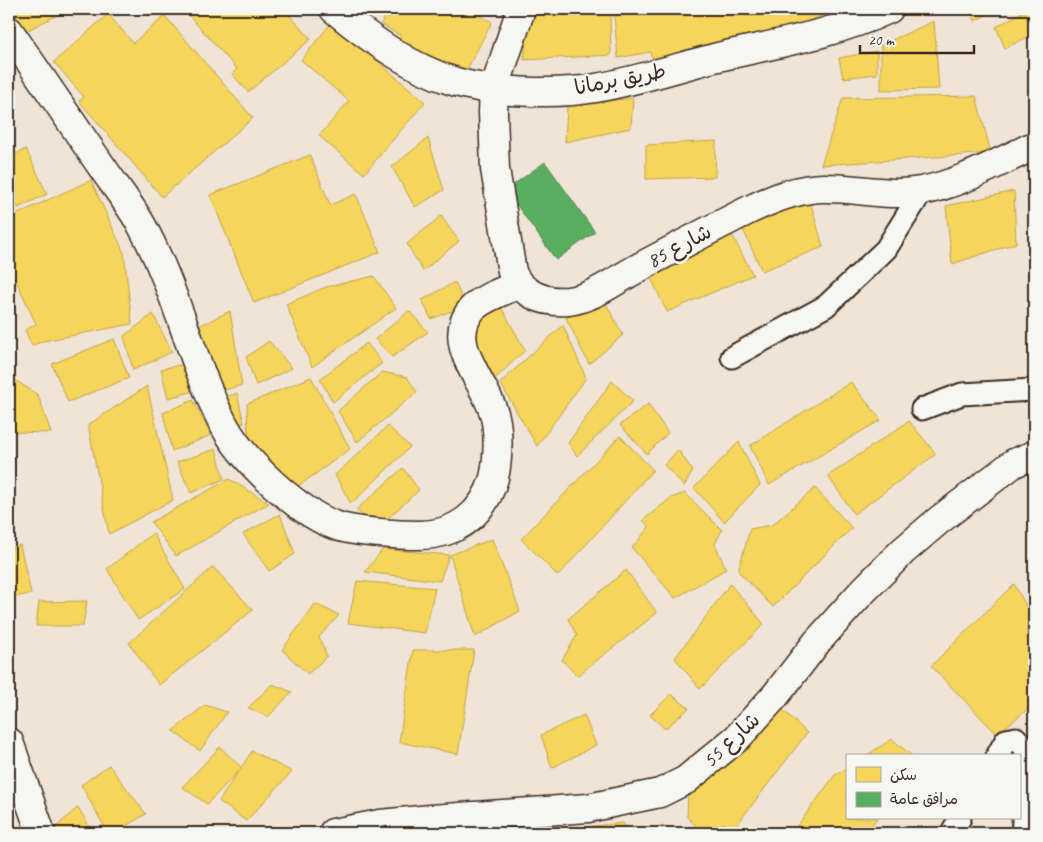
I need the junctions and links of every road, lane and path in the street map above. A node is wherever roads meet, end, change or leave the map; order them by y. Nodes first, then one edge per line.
1 (334, 9) edge
2 (521, 9) edge
3 (889, 9) edge
4 (9, 32) edge
5 (494, 90) junction
6 (1034, 146) edge
7 (922, 191) junction
8 (517, 284) junction
9 (732, 358) dead end
10 (1034, 390) edge
11 (922, 409) dead end
12 (1034, 455) edge
13 (9, 742) edge
14 (998, 754) edge
15 (41, 833) edge
16 (333, 833) edge
17 (1022, 833) edge

1 - 5 street, طريق برمانا
2 - 5 street
3 - 5 street, طريق برمانا
4 - 8 street
5 - 8 street
6 - 7 street, شارع 85
7 - 8 street, شارع 85
7 - 9 lane
10 - 11 lane
12 - 16 street, شارع 55
13 - 15 street
14 - 17 lane

